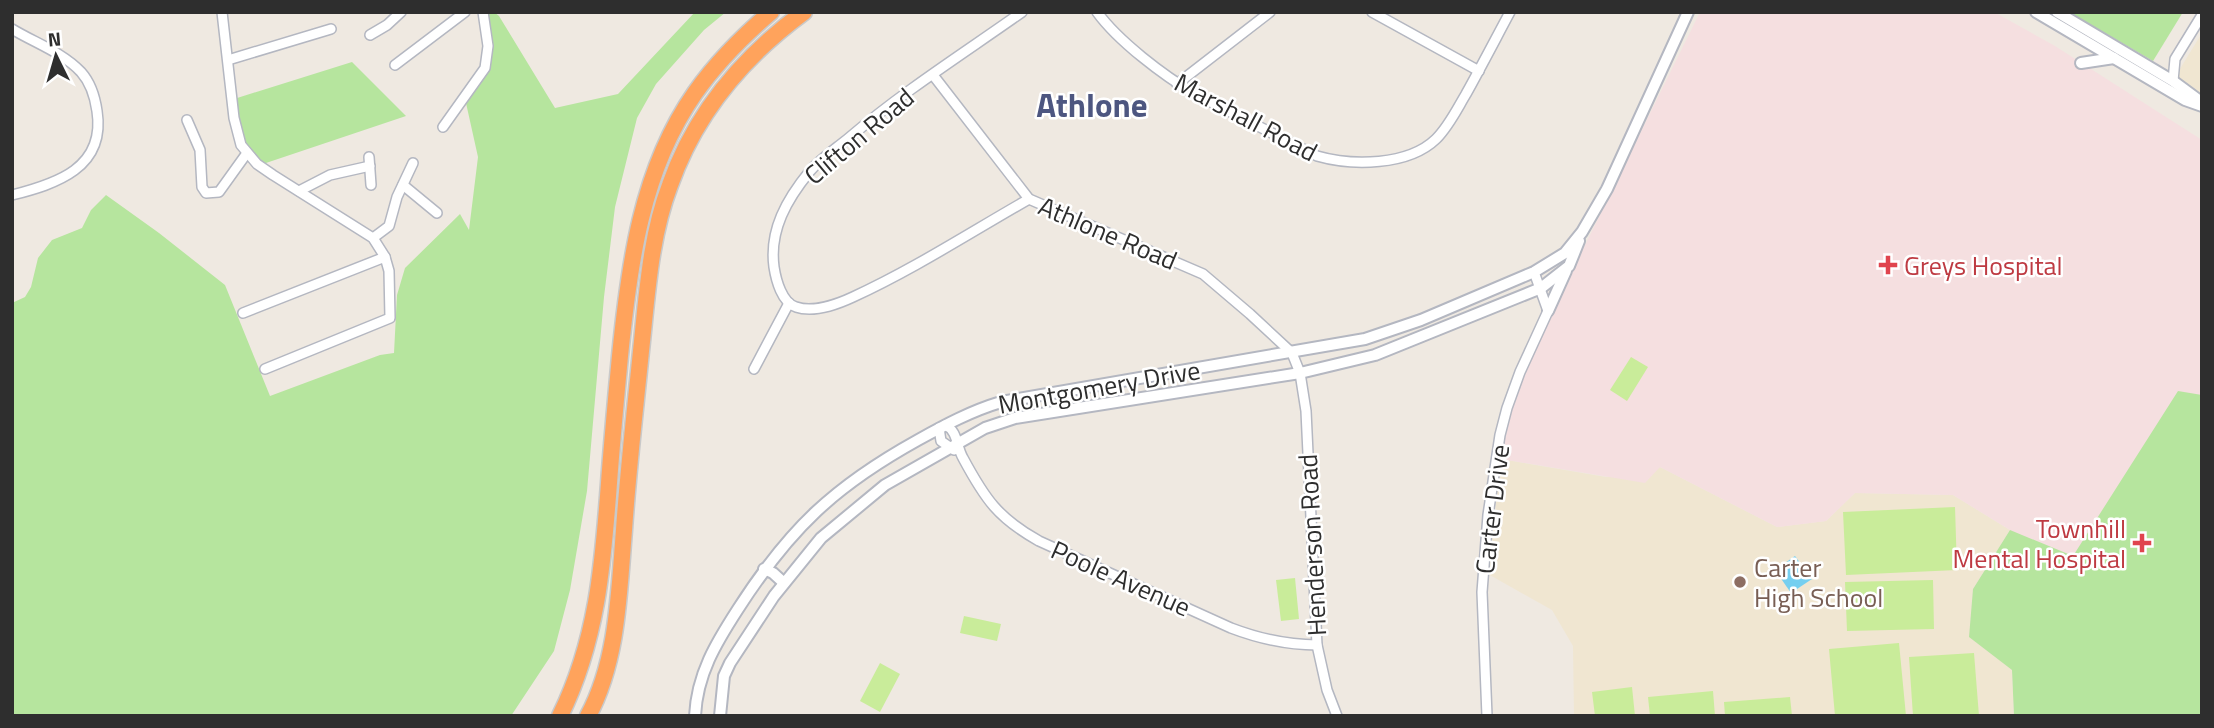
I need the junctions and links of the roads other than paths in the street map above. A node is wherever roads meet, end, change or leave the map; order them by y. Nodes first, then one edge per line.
1 (222, 12) edge
2 (401, 12) edge
3 (465, 12) edge
4 (483, 12) edge
5 (771, 12) edge
6 (804, 12) edge
7 (1022, 12) edge
8 (1097, 12) edge
9 (1270, 12) edge
10 (1372, 12) edge
11 (1510, 12) edge
12 (1688, 12) edge
13 (2036, 12) edge
14 (2057, 12) edge
15 (2202, 15) edge
16 (12, 29) edge
17 (331, 29) dead end
18 (370, 35) dead end
19 (2114, 58) junction
20 (228, 60) junction
21 (2175, 60) junction
22 (2081, 63) dead end
23 (395, 65) dead end
24 (2154, 69) junction
25 (1479, 71) junction
26 (933, 75) junction
27 (2172, 80) junction
28 (1177, 84) junction
29 (2202, 104) edge
30 (187, 120) dead end
31 (443, 127) dead end
32 (247, 153) junction
33 (413, 163) dead end
34 (372, 185) dead end
35 (404, 185) junction
36 (299, 191) junction
37 (12, 195) edge
38 (1029, 199) junction
39 (437, 213) dead end
40 (1582, 232) junction
41 (373, 238) junction
42 (386, 257) junction
43 (1569, 266) junction
44 (1534, 272) junction
45 (1541, 288) junction
46 (789, 303) junction
47 (1548, 311) junction
48 (243, 313) dead end
49 (1421, 320) junction
50 (1404, 326) junction
51 (1429, 334) junction
52 (1412, 342) junction
53 (1292, 353) junction
54 (265, 369) dead end
55 (754, 369) dead end
56 (1300, 373) junction
57 (1141, 379) junction
58 (1127, 382) junction
59 (1144, 398) junction
60 (1131, 400) junction
61 (942, 427) junction
62 (957, 450) junction
63 (764, 569) junction
64 (784, 583) junction
65 (754, 585) junction
66 (774, 596) junction
67 (1317, 645) junction
68 (560, 716) edge
69 (588, 716) edge
70 (695, 716) edge
71 (720, 716) edge
72 (1337, 716) edge
73 (1487, 716) edge

1 - 20 street
2 - 18 street
3 - 23 street
4 - 31 street
5 - 68 highway
6 - 69 highway
7 - 26 street, Clifton Road
8 - 28 street, Marshall Road
9 - 28 street
10 - 25 street
11 - 25 street, Marshall Road
12 - 40 street, Montgomery Drive
13 - 19 street
14 - 24 street
15 - 21 street
16 - 37 street
17 - 20 street
19 - 22 street
19 - 29 street
20 - 32 street
21 - 24 street
21 - 27 street
24 - 27 street
25 - 28 street, Marshall Road
26 - 38 street, Athlone Road
26 - 46 street, Clifton Road
27 - 29 street
30 - 32 street
32 - 36 street
33 - 35 street
34 - 36 street
35 - 39 street
35 - 41 street
36 - 41 street
38 - 46 street
38 - 53 street, Athlone Road
40 - 43 street, Montgomery Drive
40 - 44 street, Montgomery Drive
41 - 42 street
42 - 48 street
42 - 54 street
43 - 45 street, Montgomery Drive
43 - 47 street
44 - 45 street
44 - 49 street, Montgomery Drive
45 - 47 street
45 - 51 street, Montgomery Drive
46 - 55 street
47 - 73 street, Carter Drive
49 - 50 street, Montgomery Drive
49 - 51 street
50 - 52 street
50 - 53 street, Montgomery Drive
51 - 52 street, Montgomery Drive
52 - 56 street, Montgomery Drive
53 - 56 street, Athlone Road
53 - 57 street, Montgomery Drive
56 - 59 street, Montgomery Drive
56 - 67 street, Henderson Road
57 - 58 street, Montgomery Drive
57 - 59 street
58 - 60 street
58 - 61 street, Montgomery Drive
59 - 60 street, Montgomery Drive
60 - 62 street, Montgomery Drive
61 - 62 street, Poole Avenue
61 - 62 street, Poole Avenue
61 - 63 street, Montgomery Drive
62 - 64 street, Montgomery Drive
62 - 67 street, Poole Avenue
63 - 64 street
63 - 65 street, Montgomery Drive
64 - 66 street, Montgomery Drive
65 - 66 street
65 - 70 street, Montgomery Drive
66 - 71 street, Montgomery Drive
67 - 72 street, Henderson Road

